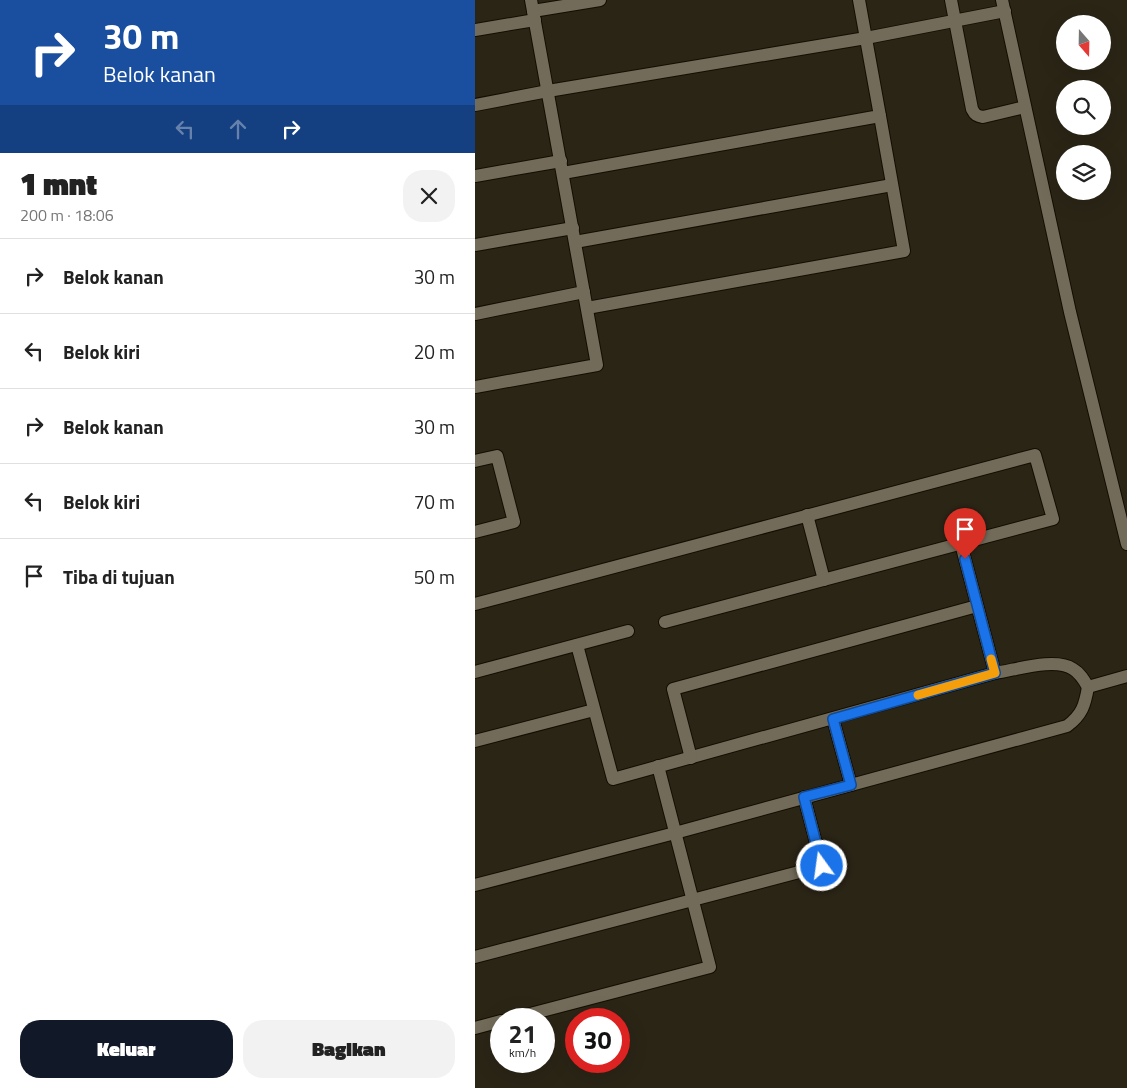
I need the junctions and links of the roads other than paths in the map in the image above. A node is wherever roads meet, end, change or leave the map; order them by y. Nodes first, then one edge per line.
1 (600, 0) edge
2 (859, 0) edge
3 (951, 0) edge
4 (1003, 5) edge
5 (533, 10) edge
6 (956, 20) junction
7 (475, 30) edge
8 (866, 38) junction
9 (548, 91) junction
10 (475, 105) edge
11 (1025, 107) junction
12 (880, 116) junction
13 (562, 167) junction
14 (475, 176) edge
15 (892, 185) junction
16 (573, 228) junction
17 (575, 242) junction
18 (475, 245) edge
19 (585, 292) junction
20 (587, 308) junction
21 (475, 314) edge
22 (475, 388) edge
23 (475, 461) edge
24 (807, 516) junction
25 (475, 532) edge
26 (961, 544) junction
27 (1127, 544) edge
28 (824, 580) junction
29 (475, 604) edge
30 (977, 606) junction
31 (665, 622) dead end
32 (628, 631) dead end
33 (577, 644) junction
34 (475, 672) edge
35 (995, 673) junction
36 (1115, 679) edge
37 (1088, 687) junction
38 (594, 710) junction
39 (833, 719) junction
40 (475, 741) edge
41 (691, 758) junction
42 (658, 766) junction
43 (851, 785) junction
44 (804, 797) junction
45 (675, 833) junction
46 (475, 885) edge
47 (692, 900) junction
48 (475, 957) edge
49 (553, 1008) edge
50 (490, 1024) edge
51 (475, 1028) edge

1 - 5 street
2 - 8 street
3 - 6 street
4 - 6 street
4 - 11 street
5 - 7 street
5 - 9 street
6 - 8 street
6 - 11 street
8 - 9 street
8 - 12 street
9 - 10 street
9 - 13 street
11 - 27 street
12 - 13 street
12 - 15 street
13 - 14 street
13 - 16 street
15 - 17 street
15 - 20 street
16 - 17 street
16 - 18 street
17 - 19 street
19 - 20 street
19 - 21 street
20 - 22 street
23 - 25 street
24 - 26 street
24 - 28 street
24 - 29 street
26 - 28 street
26 - 30 street
28 - 31 street
30 - 35 street
30 - 41 street
32 - 33 street
33 - 34 street
33 - 38 street
35 - 37 street
35 - 39 street
36 - 37 street
37 - 43 street
38 - 40 street
38 - 42 street
39 - 41 street
39 - 43 street
41 - 42 street
42 - 45 street
43 - 44 street
44 - 45 street
44 - 47 street
45 - 46 street
45 - 47 street
47 - 48 street
47 - 49 street
50 - 51 street

